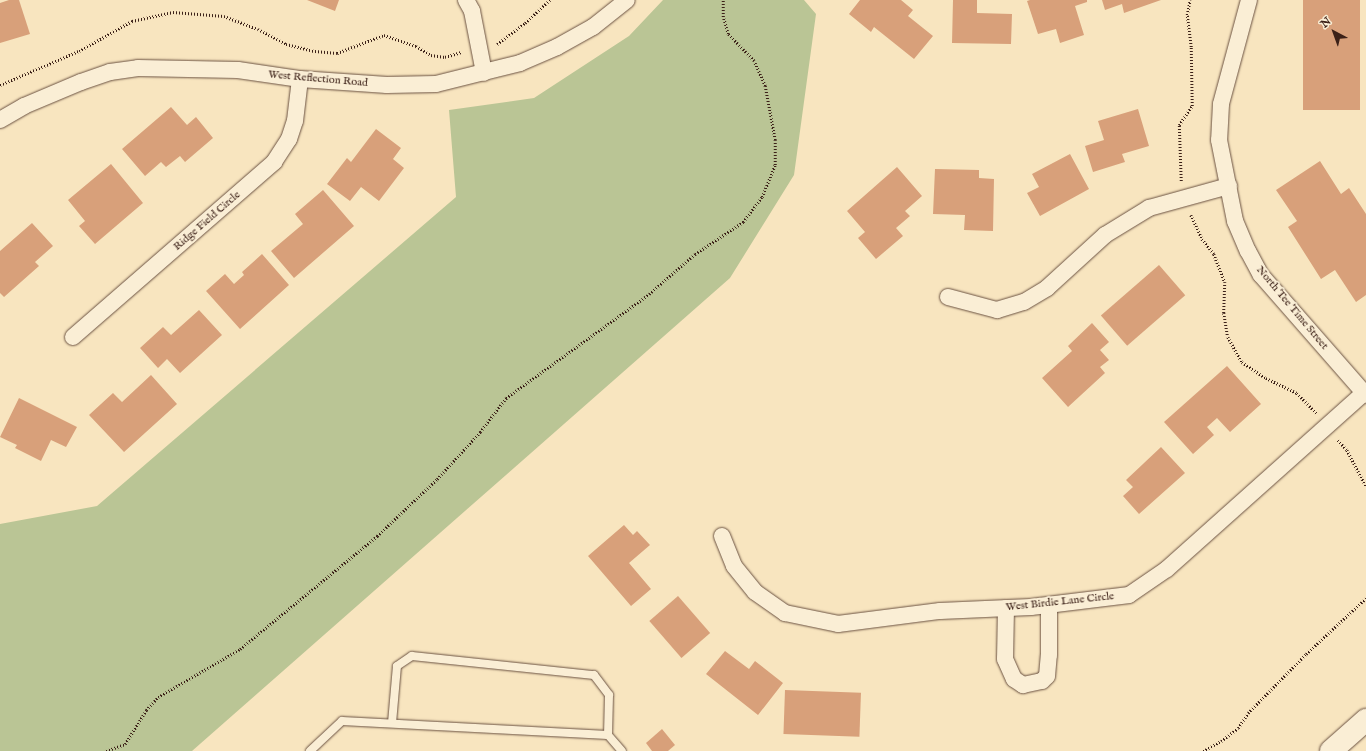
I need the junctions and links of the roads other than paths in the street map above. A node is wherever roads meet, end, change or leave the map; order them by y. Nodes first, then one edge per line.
1 (466, 0) edge
2 (627, 0) edge
3 (1249, 0) edge
4 (484, 73) junction
5 (300, 79) junction
6 (0, 120) edge
7 (1229, 186) junction
8 (948, 298) dead end
9 (73, 337) dead end
10 (1365, 394) edge
11 (722, 536) dead end
12 (1049, 605) junction
13 (1006, 608) junction
14 (1366, 720) edge
15 (392, 723) junction
16 (608, 735) junction
17 (310, 751) edge
18 (622, 751) edge
19 (1331, 751) edge

1 - 4 street
2 - 4 street, West Reflection Road
3 - 7 street, North Tee Time Street
4 - 5 street, West Reflection Road
5 - 6 street, West Reflection Road
5 - 9 street, Ridge Field Circle
7 - 8 street
7 - 10 street, North Tee Time Street
10 - 12 street, West Birdie Lane Circle
11 - 13 street, West Birdie Lane Circle
12 - 13 street, West Birdie Lane Circle
12 - 13 street
14 - 19 main road
15 - 16 lane
15 - 16 lane
15 - 17 lane
16 - 18 lane

